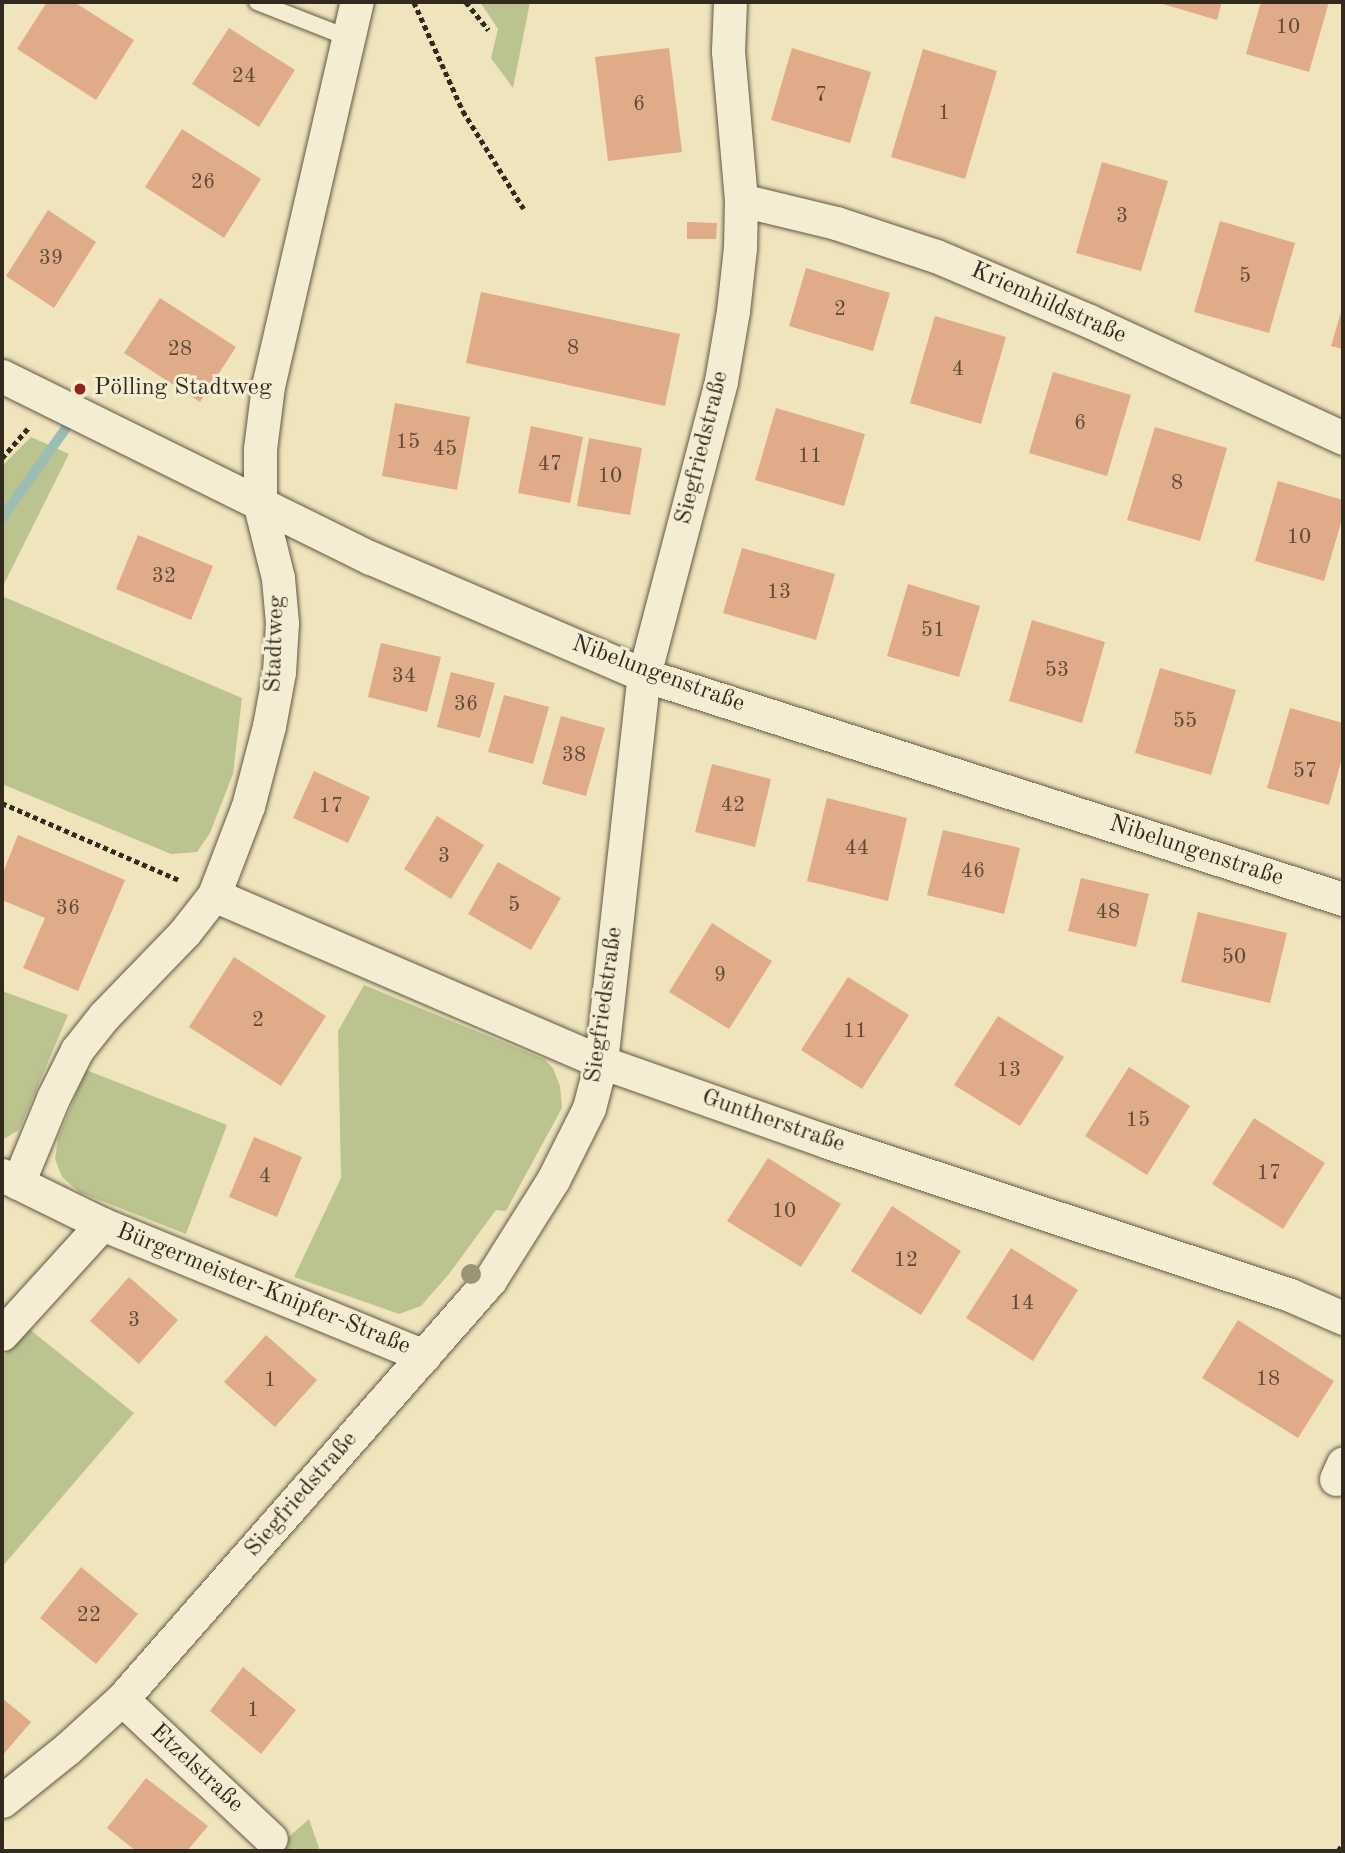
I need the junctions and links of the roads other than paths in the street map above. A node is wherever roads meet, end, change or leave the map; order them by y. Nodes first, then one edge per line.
1 (257, 2) edge
2 (357, 2) edge
3 (730, 2) edge
4 (349, 38) junction
5 (741, 200) junction
6 (2, 376) edge
7 (1343, 438) edge
8 (260, 505) junction
9 (644, 675) junction
10 (214, 895) junction
11 (1343, 899) edge
12 (601, 1062) junction
13 (10, 1179) edge
14 (102, 1224) junction
15 (1343, 1318) edge
16 (2, 1334) edge
17 (424, 1356) junction
18 (122, 1699) junction
19 (2, 1801) edge
20 (271, 1839) dead end

1 - 4 lane
2 - 4 street, Stadtweg
3 - 5 street, Siegfriedstraße
4 - 8 street, Stadtweg
5 - 7 street, Kriemhildstraße
5 - 9 street, Siegfriedstraße
6 - 8 street, Nibelungenstraße
8 - 9 street, Nibelungenstraße
8 - 10 street, Stadtweg
9 - 11 street, Nibelungenstraße
9 - 12 street, Siegfriedstraße
10 - 12 street, Guntherstraße
10 - 13 street, Stadtweg
12 - 15 street, Guntherstraße
12 - 17 street, Siegfriedstraße
13 - 14 street, Bürgermeister-Knipfer-Straße
14 - 16 street, Bürgermeister-Knipfer-Straße
14 - 17 street, Bürgermeister-Knipfer-Straße
17 - 18 street, Siegfriedstraße
18 - 19 street, Siegfriedstraße
18 - 20 street, Etzelstraße

